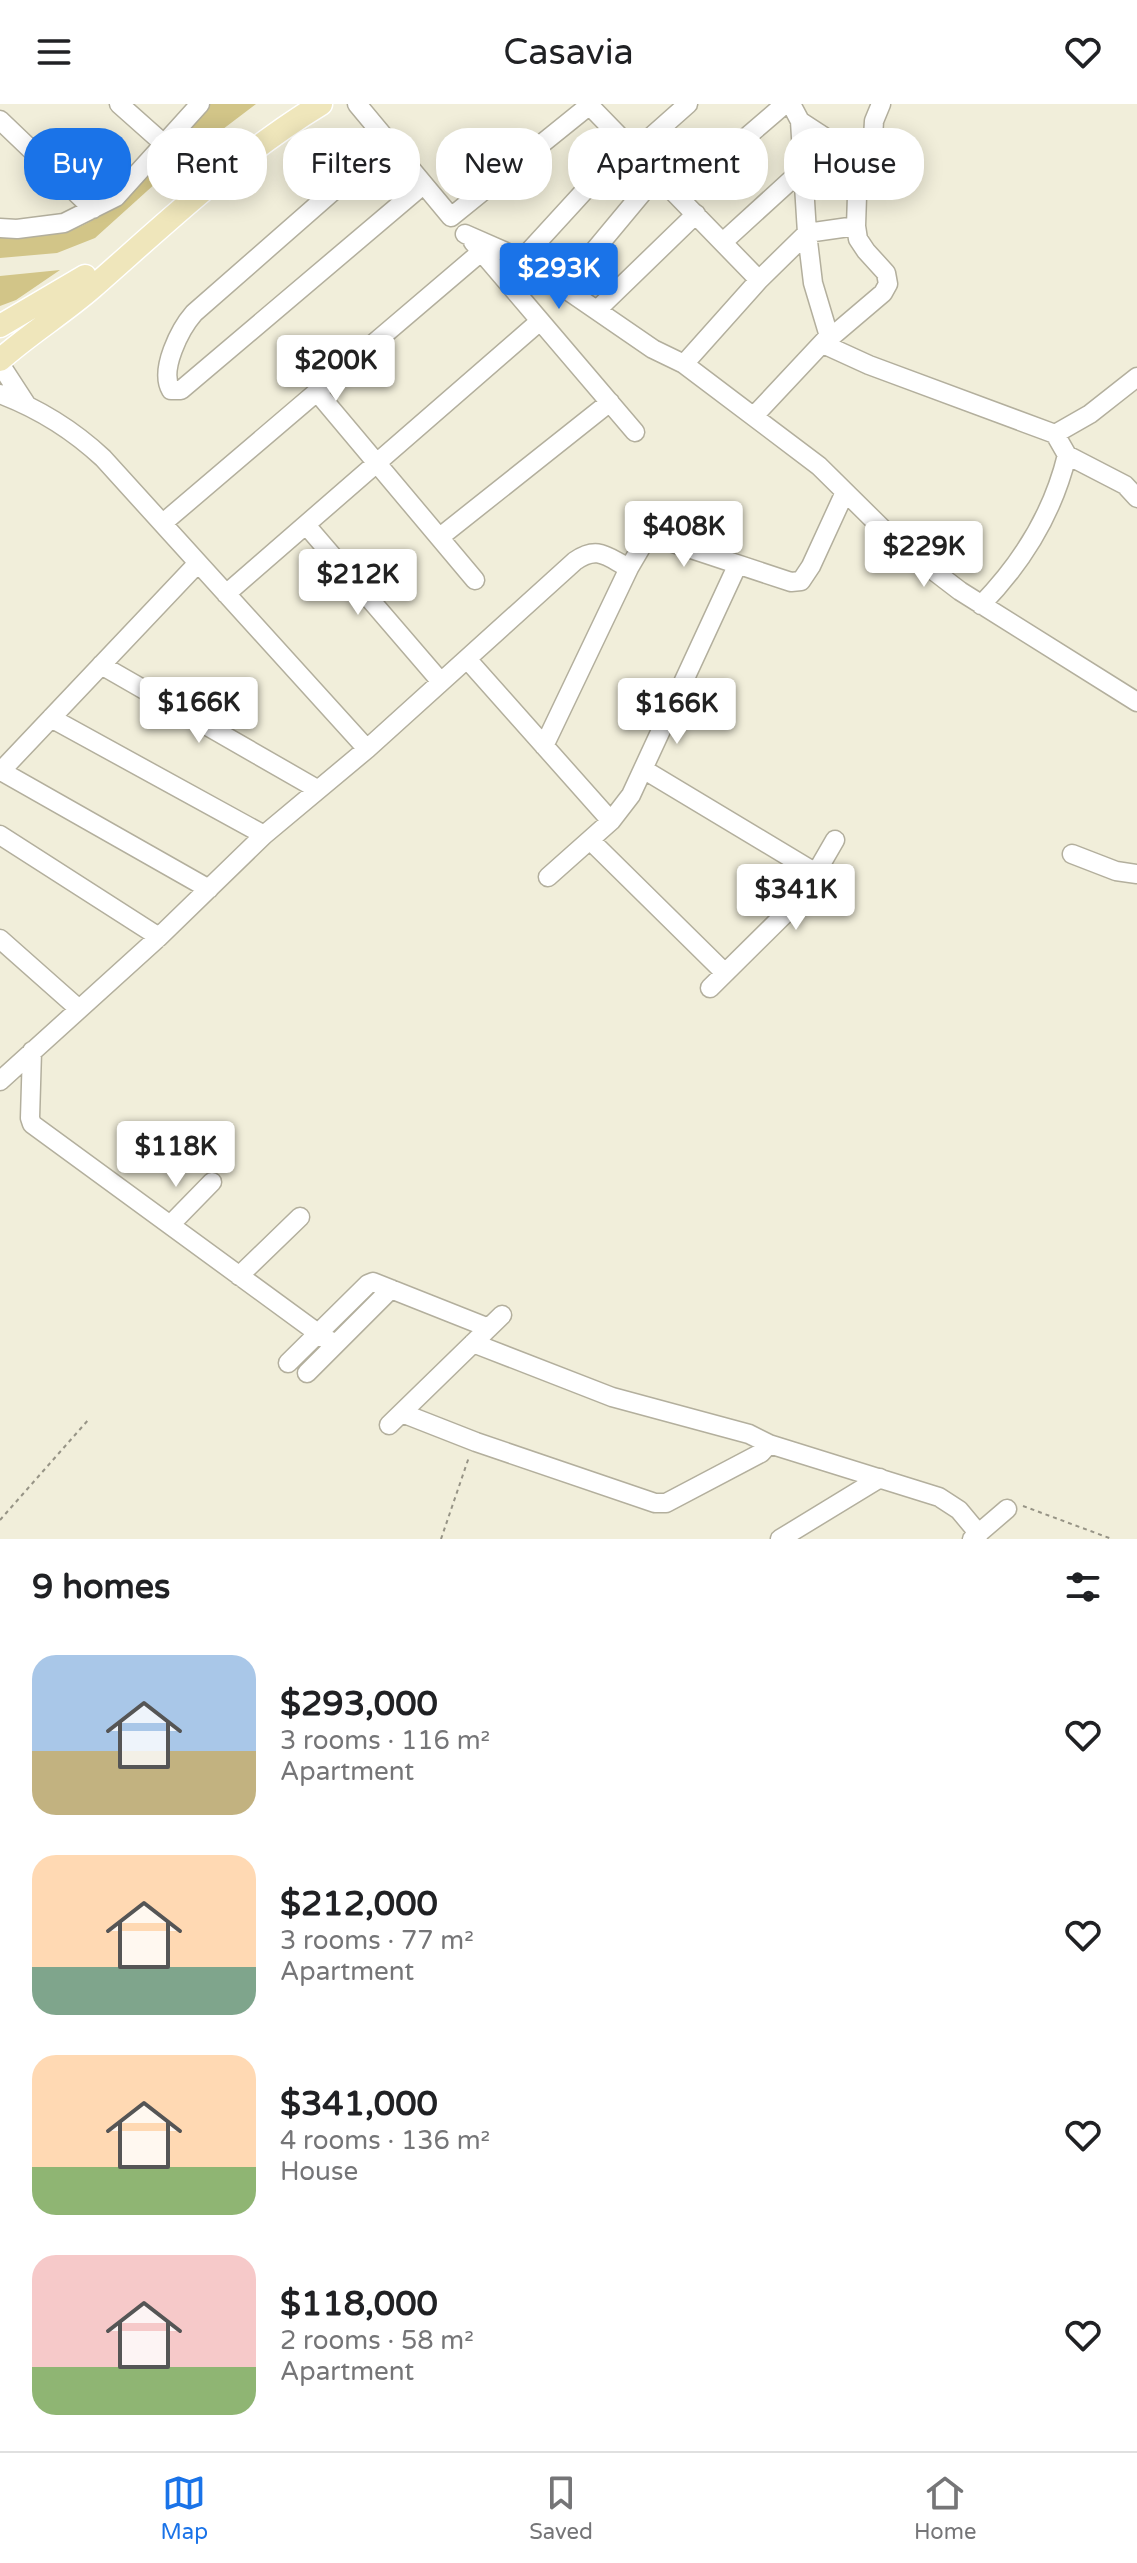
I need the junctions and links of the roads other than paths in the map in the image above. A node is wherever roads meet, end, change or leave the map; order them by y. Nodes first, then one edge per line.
1 (119, 104) edge
2 (200, 104) edge
3 (299, 104) edge
4 (321, 104) edge
5 (357, 104) edge
6 (688, 104) edge
7 (788, 104) edge
8 (881, 104) edge
9 (590, 105) edge
10 (0, 120) edge
11 (800, 121) junction
12 (178, 128) edge
13 (376, 128) edge
14 (612, 128) edge
15 (661, 128) edge
16 (759, 128) edge
17 (800, 128) edge
18 (811, 128) edge
19 (874, 128) edge
20 (147, 129) edge
21 (147, 163) edge
22 (420, 181) edge
23 (423, 185) junction
24 (784, 186) edge
25 (323, 200) edge
26 (576, 200) edge
27 (636, 200) edge
28 (683, 200) edge
29 (805, 200) edge
30 (857, 200) edge
31 (93, 209) junction
32 (696, 214) junction
33 (451, 217) junction
34 (856, 226) junction
35 (0, 228) edge
36 (807, 233) junction
37 (465, 234) junction
38 (723, 242) junction
39 (481, 252) junction
40 (522, 259) junction
41 (759, 280) junction
42 (564, 287) junction
43 (598, 309) junction
44 (540, 321) junction
45 (0, 326) edge
46 (823, 344) junction
47 (173, 349) junction
48 (0, 363) edge
49 (684, 364) junction
50 (200, 375) junction
51 (1137, 377) edge
52 (317, 392) junction
53 (0, 394) edge
54 (610, 402) junction
55 (26, 404) junction
56 (754, 416) junction
57 (635, 432) dead end
58 (1055, 434) junction
59 (1067, 455) junction
60 (378, 462) junction
61 (845, 492) junction
62 (1137, 498) edge
63 (163, 523) junction
64 (306, 525) junction
65 (440, 537) junction
66 (198, 563) junction
67 (737, 566) junction
68 (629, 568) junction
69 (475, 580) dead end
70 (226, 594) junction
71 (981, 605) junction
72 (467, 659) junction
73 (101, 665) junction
74 (441, 682) junction
75 (1137, 702) edge
76 (51, 718) junction
77 (544, 746) junction
78 (367, 749) junction
79 (643, 769) junction
80 (1, 771) edge
81 (317, 789) junction
82 (611, 821) junction
83 (0, 835) edge
84 (264, 835) junction
85 (590, 840) junction
86 (835, 840) dead end
87 (1072, 854) dead end
88 (816, 873) junction
89 (1137, 874) edge
90 (548, 877) dead end
91 (209, 889) junction
92 (159, 937) junction
93 (4, 950) edge
94 (725, 973) junction
95 (710, 988) dead end
96 (79, 1009) junction
97 (32, 1051) junction
98 (0, 1081) edge
99 (212, 1182) dead end
100 (300, 1217) dead end
101 (170, 1225) junction
102 (239, 1276) junction
103 (391, 1289) junction
104 (317, 1332) junction
105 (335, 1343) junction
106 (473, 1343) junction
107 (288, 1363) dead end
108 (307, 1373) dead end
109 (769, 1444) junction
110 (880, 1478) junction
111 (1007, 1509) road end
112 (976, 1536) edge
113 (780, 1539) edge

1 - 20 street
2 - 12 street
3 - 45 main road
4 - 48 main road
5 - 13 street
6 - 15 street
7 - 11 street
7 - 16 street
8 - 19 street
9 - 14 street
9 - 33 street
10 - 31 street
11 - 17 street
11 - 18 street
21 - 31 street
22 - 23 street
23 - 33 street
23 - 50 street
24 - 38 street
25 - 47 street
26 - 40 street
27 - 42 street
28 - 32 street
29 - 36 street
30 - 34 street
31 - 35 street
32 - 38 street
32 - 43 street
33 - 37 street
34 - 36 street
34 - 46 street
36 - 41 street
36 - 46 street
37 - 39 street
37 - 40 street
38 - 41 street
39 - 44 street
39 - 52 street
40 - 42 street
41 - 49 street
42 - 43 street
43 - 49 street
44 - 54 street
44 - 60 street
46 - 56 street
46 - 58 street
47 - 50 street
47 - 50 street
48 - 55 street
49 - 56 street
51 - 58 street
52 - 60 street
52 - 63 street
53 - 55 street
54 - 57 street
54 - 65 street
55 - 63 street
56 - 61 street
58 - 59 street
59 - 62 street
59 - 71 street
60 - 64 street
60 - 65 street
61 - 67 street
61 - 71 street
63 - 66 street
64 - 70 street
64 - 74 street
65 - 69 street
66 - 70 street
66 - 73 street
67 - 68 street
67 - 79 street
68 - 72 street
68 - 77 street
70 - 78 street
71 - 75 street
72 - 74 street
72 - 77 street
73 - 76 street
73 - 81 street
74 - 78 street
76 - 80 street
76 - 84 street
77 - 82 street
78 - 81 street
79 - 82 street
79 - 88 street
80 - 91 street
81 - 84 street
82 - 85 street
83 - 92 street
84 - 91 street
85 - 90 street
85 - 94 street
86 - 88 street
87 - 89 street
88 - 94 street
91 - 92 street
92 - 96 street
93 - 96 street
94 - 95 street
96 - 97 street
97 - 98 street
97 - 101 street
99 - 101 street
100 - 102 street
101 - 102 street
102 - 104 street
103 - 104 street
103 - 105 street
103 - 106 street
104 - 105 street
104 - 107 street
105 - 108 street
106 - 109 street
106 - 109 street
109 - 110 street
110 - 112 street
110 - 113 street
111 - 112 street

